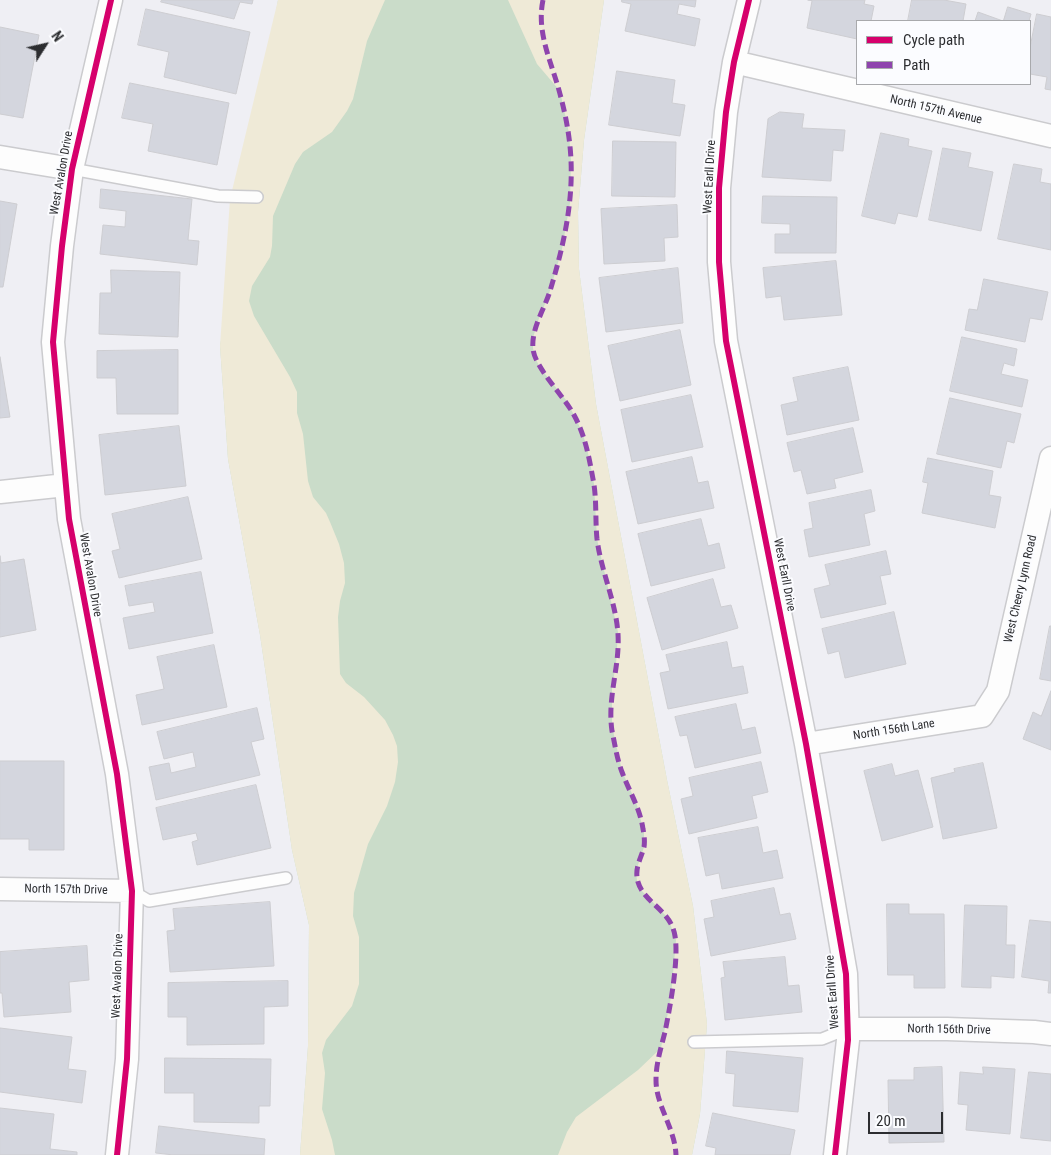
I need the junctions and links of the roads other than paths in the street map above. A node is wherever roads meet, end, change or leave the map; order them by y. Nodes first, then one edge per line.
1 (111, 0) edge
2 (749, 0) edge
3 (734, 62) junction
4 (1051, 136) edge
5 (0, 157) edge
6 (72, 169) junction
7 (257, 197) dead end
8 (1051, 458) edge
9 (66, 484) junction
10 (0, 492) edge
11 (982, 716) joint
12 (806, 744) junction
13 (286, 878) dead end
14 (0, 890) edge
15 (132, 891) junction
16 (848, 1029) junction
17 (1051, 1034) edge
18 (694, 1042) dead end
19 (117, 1155) edge
20 (834, 1155) edge

1 - 6 street, West Avalon Drive
2 - 3 street, West Earll Drive
3 - 4 street, North 157th Avenue
3 - 12 street, West Earll Drive
5 - 6 street
6 - 7 lane
6 - 9 street, West Avalon Drive
8 - 11 street, West Cheery Lynn Road
9 - 10 street
9 - 15 street, West Avalon Drive
11 - 12 street, North 156th Lane
12 - 16 street, West Earll Drive
13 - 15 lane
14 - 15 street, North 157th Drive
15 - 19 street, West Avalon Drive
16 - 17 street, North 156th Drive
16 - 18 lane
16 - 20 street, West Earll Drive

